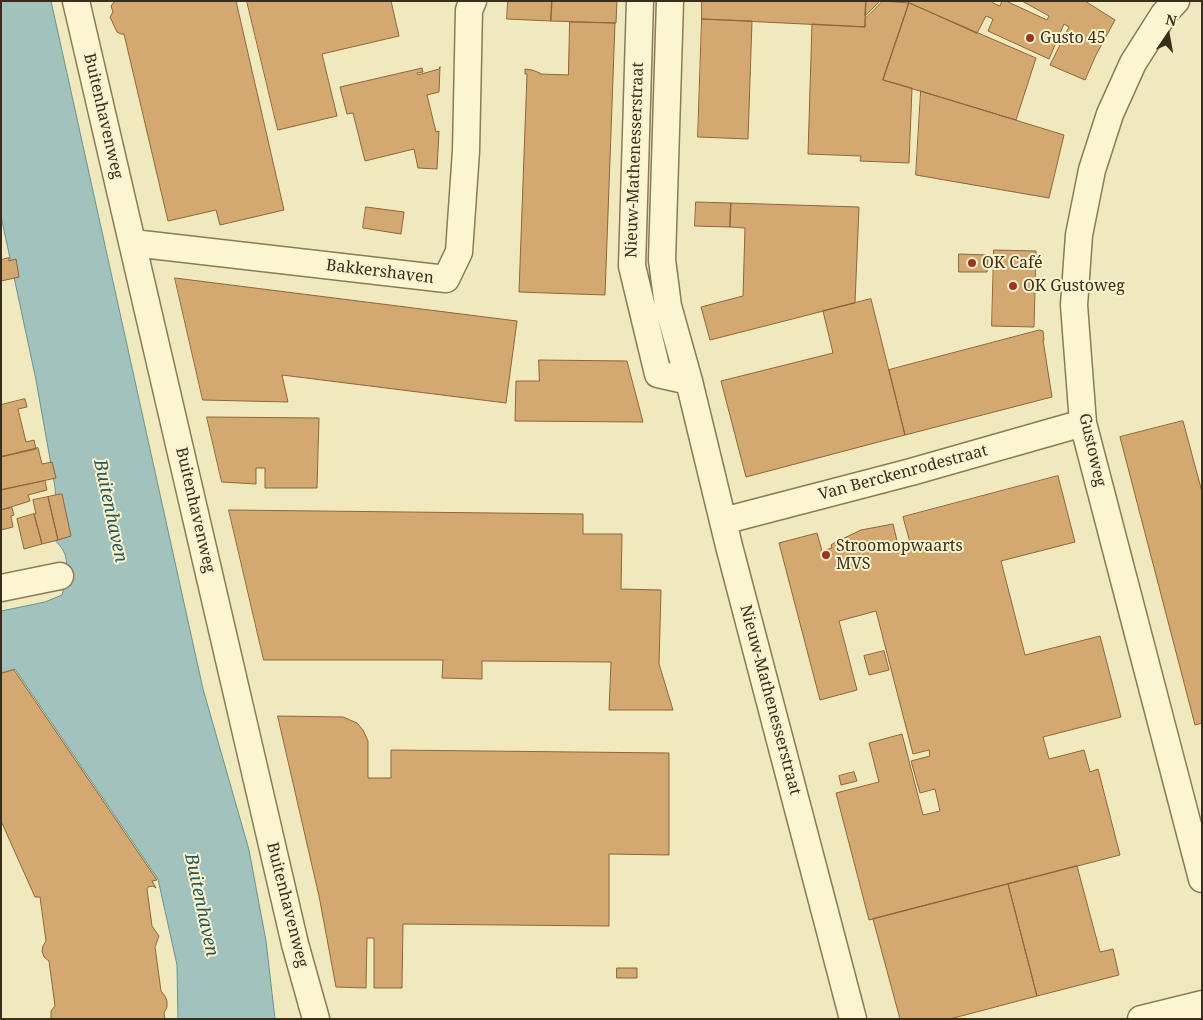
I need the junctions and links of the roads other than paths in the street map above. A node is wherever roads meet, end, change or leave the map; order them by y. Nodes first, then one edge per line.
1 (76, 1) edge
2 (640, 1) edge
3 (670, 1) edge
4 (1176, 1) edge
5 (469, 4) edge
6 (133, 243) junction
7 (689, 381) junction
8 (1083, 423) junction
9 (723, 522) junction
10 (60, 576) dead end
11 (1, 588) edge
12 (1202, 879) edge
13 (1202, 1004) edge
14 (316, 1019) edge
15 (853, 1019) edge
16 (1141, 1019) edge

1 - 6 street, Buitenhavenweg
2 - 7 street, Nieuw-Mathenesserstraat
3 - 7 street, Nieuw-Mathenesserstraat
4 - 8 street, Gustoweg
5 - 6 street, Bakkershaven
6 - 14 street, Buitenhavenweg
7 - 9 street, Nieuw-Mathenesserstraat
8 - 9 street, Van Berckenrodestraat
8 - 12 street, Gustoweg
9 - 15 street, Nieuw-Mathenesserstraat
10 - 11 street
13 - 16 street

